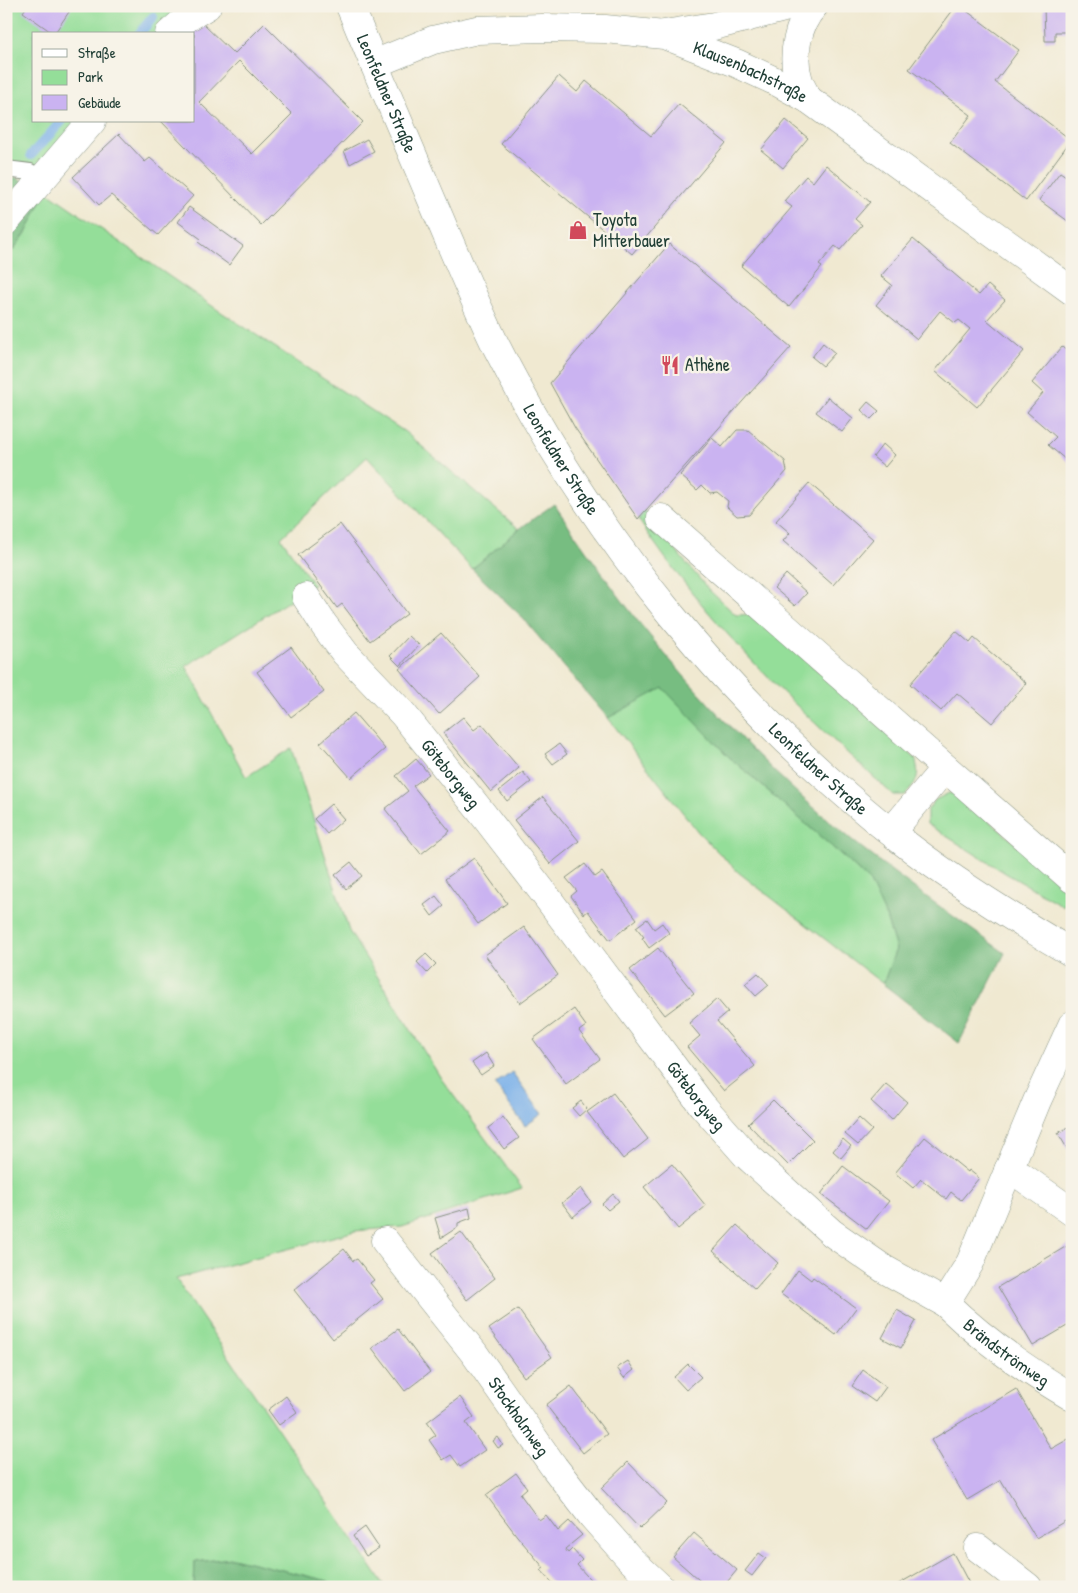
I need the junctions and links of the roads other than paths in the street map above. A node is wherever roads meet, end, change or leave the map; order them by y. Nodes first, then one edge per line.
1 (206, 6) edge
2 (350, 6) edge
3 (792, 6) edge
4 (814, 6) edge
5 (171, 32) edge
6 (664, 34) junction
7 (374, 64) junction
8 (808, 99) junction
9 (91, 122) edge
10 (6, 169) edge
11 (43, 179) junction
12 (6, 221) edge
13 (1072, 291) edge
14 (661, 518) dead end
15 (306, 597) dead end
16 (945, 768) junction
17 (891, 832) junction
18 (1072, 880) edge
19 (1072, 953) edge
20 (1072, 1026) edge
21 (1008, 1170) junction
22 (1072, 1212) edge
23 (384, 1241) dead end
24 (945, 1303) junction
25 (1072, 1397) edge
26 (978, 1548) dead end
27 (660, 1587) edge
28 (1028, 1587) edge

1 - 5 street
2 - 7 street, Leonfeldner Straße
3 - 6 street
4 - 8 street
6 - 7 street, Klausenbachstraße
6 - 8 street, Klausenbachstraße
7 - 17 street, Leonfeldner Straße
8 - 13 street, Klausenbachstraße
9 - 11 street
10 - 11 lane
11 - 12 street
14 - 16 street
15 - 24 street, Göteborgweg
16 - 17 street
16 - 18 street
17 - 19 street, Leonfeldner Straße
20 - 21 street
21 - 22 street
21 - 24 street
23 - 27 street, Stockholmweg
24 - 25 street, Brändströmweg
26 - 28 street

